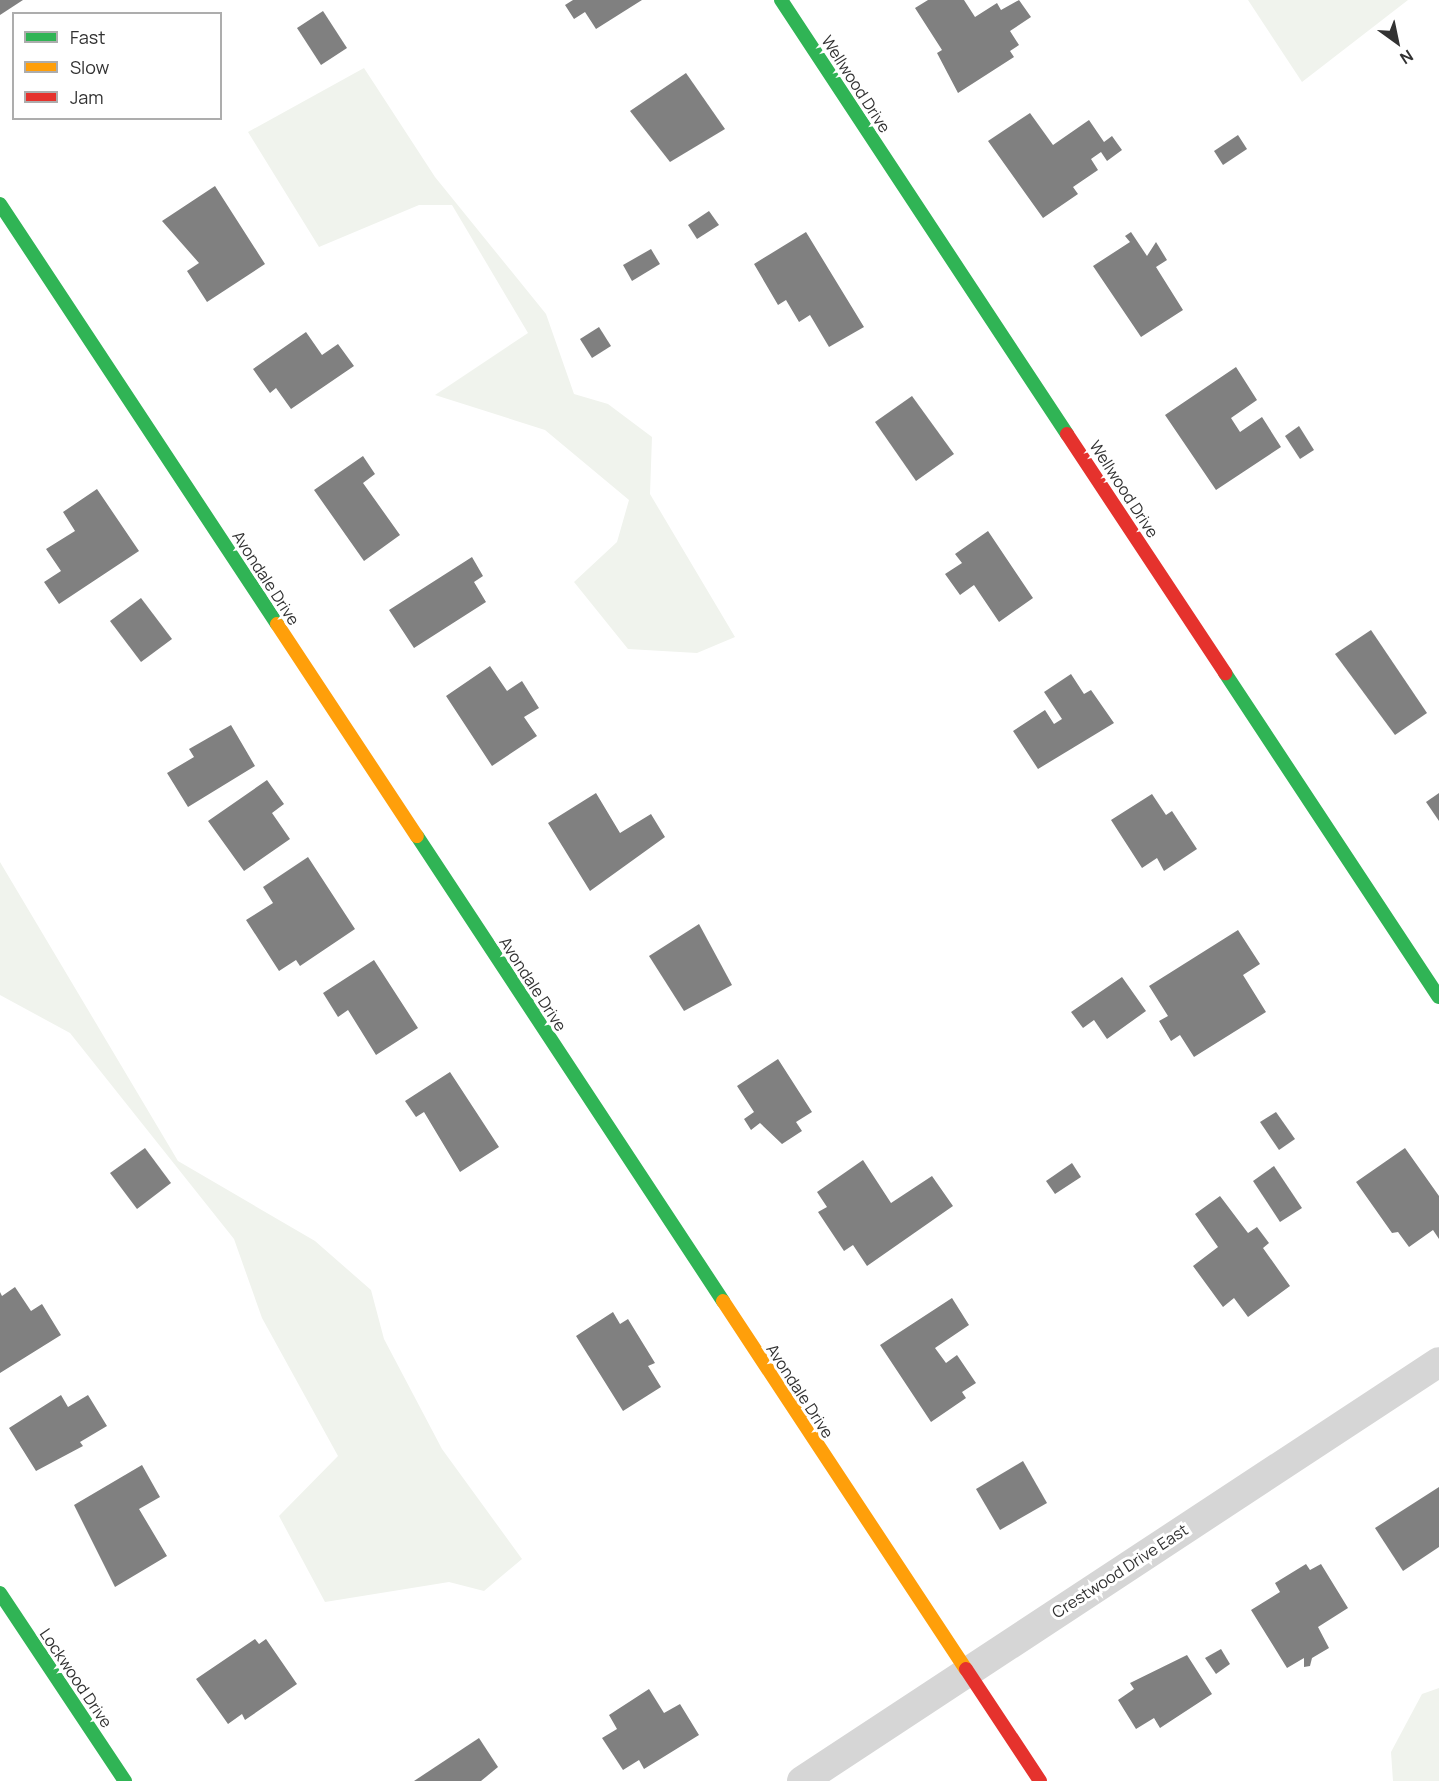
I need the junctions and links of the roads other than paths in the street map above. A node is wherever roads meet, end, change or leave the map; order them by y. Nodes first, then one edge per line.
1 (782, 0) edge
2 (0, 204) edge
3 (1439, 997) edge
4 (1439, 1362) edge
5 (0, 1593) edge
6 (968, 1671) junction
7 (125, 1781) edge
8 (802, 1781) edge
9 (1040, 1781) edge

1 - 3 street, Wellwood Drive
2 - 6 street, Avondale Drive
4 - 6 street, Crestwood Drive East
5 - 7 street, Lockwood Drive
6 - 8 street, Crestwood Drive East
6 - 9 street, Avondale Drive

